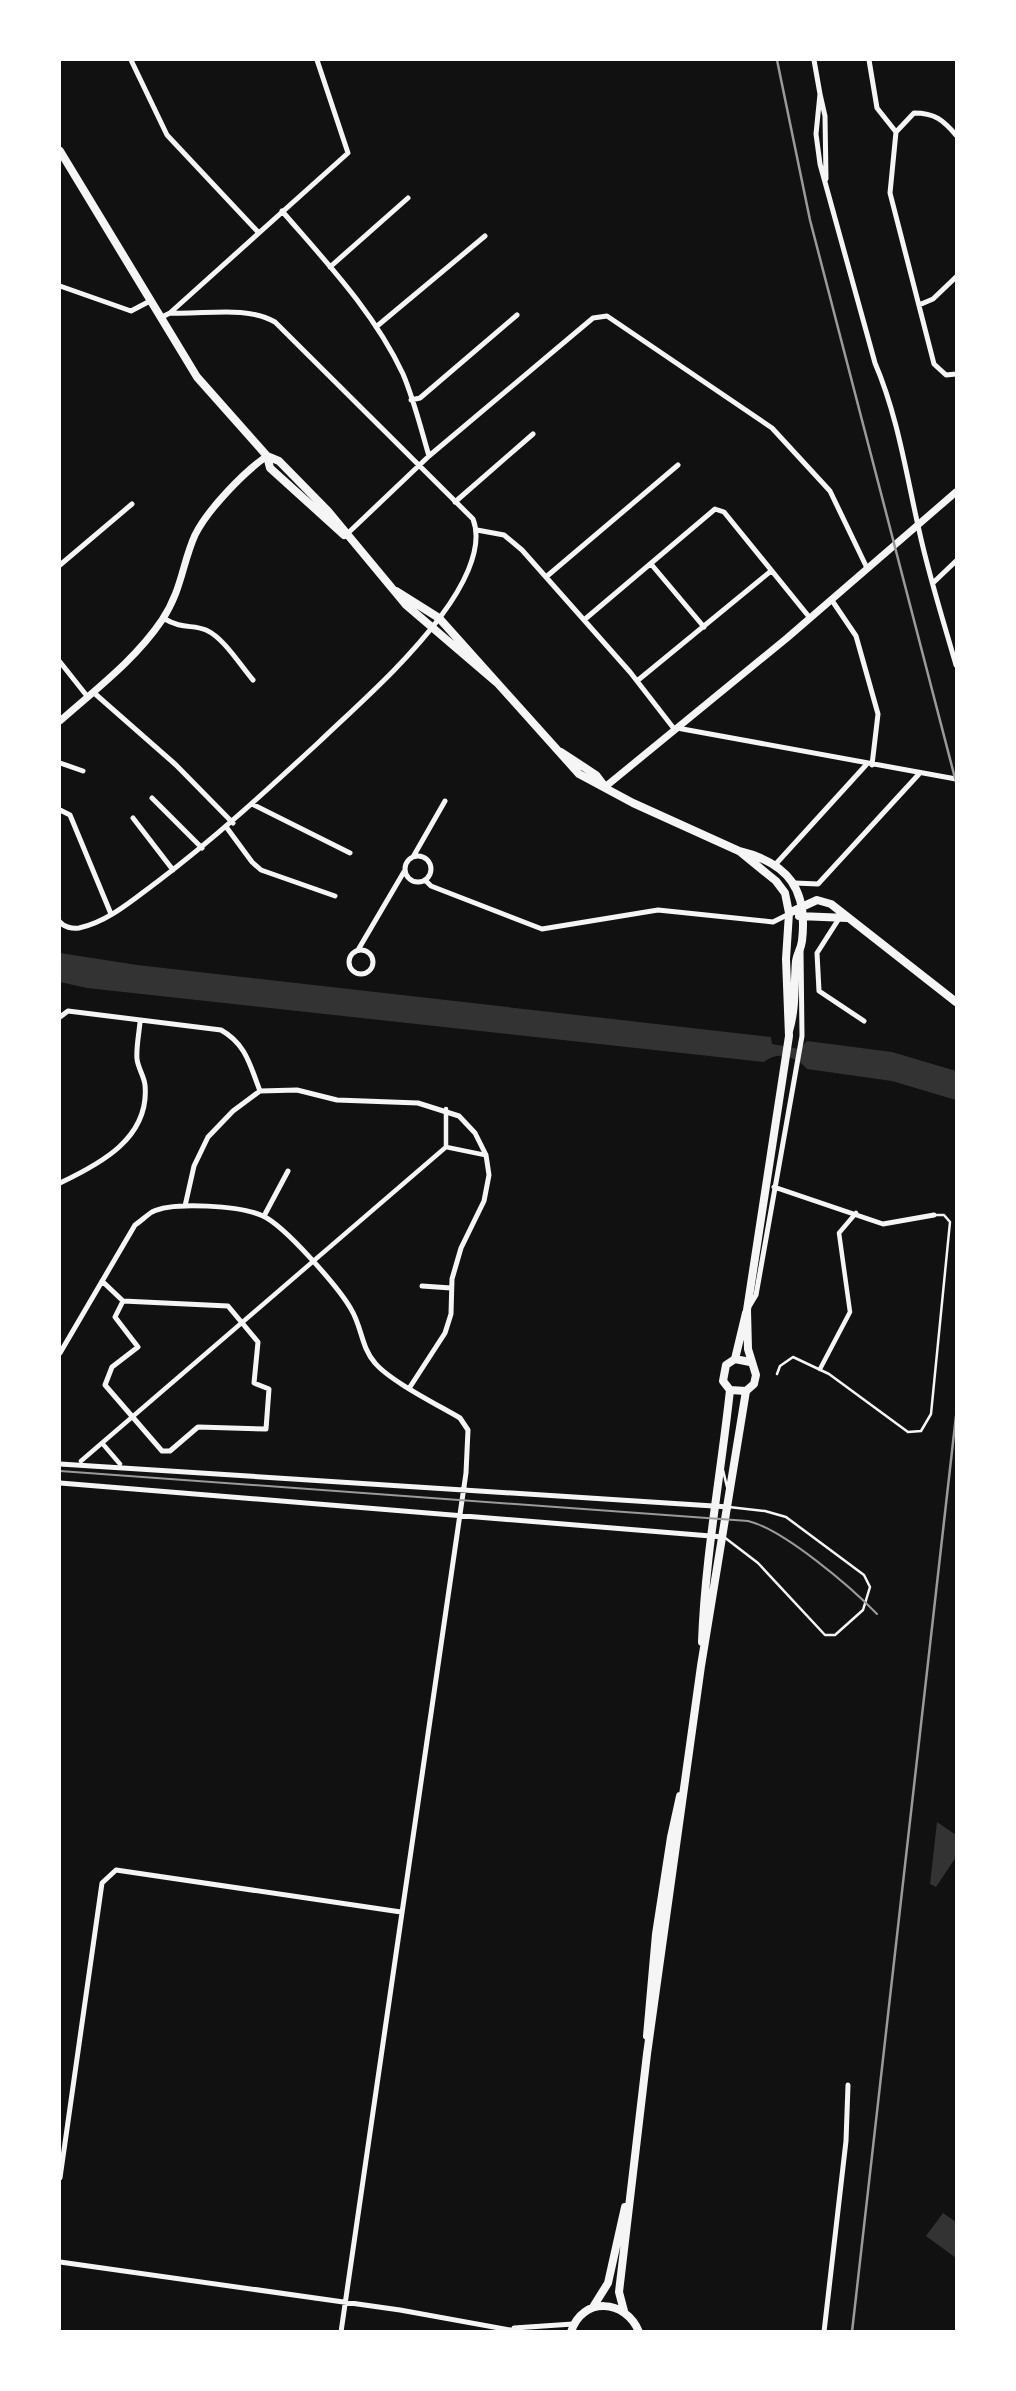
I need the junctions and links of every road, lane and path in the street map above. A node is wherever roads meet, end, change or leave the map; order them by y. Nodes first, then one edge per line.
1 (131, 60) edge
2 (317, 60) edge
3 (814, 60) edge
4 (869, 60) edge
5 (895, 132) junction
6 (957, 135) edge
7 (60, 151) edge
8 (408, 198) dead end
9 (282, 211) junction
10 (258, 232) junction
11 (485, 236) dead end
12 (330, 267) junction
13 (957, 277) edge
14 (60, 286) edge
15 (150, 301) junction
16 (919, 305) junction
17 (170, 313) junction
18 (517, 315) dead end
19 (160, 318) junction
20 (376, 327) junction
21 (957, 374) edge
22 (411, 400) junction
23 (533, 434) dead end
24 (267, 456) junction
25 (429, 456) junction
26 (678, 465) dead end
27 (420, 466) junction
28 (957, 492) edge
29 (455, 502) junction
30 (132, 503) dead end
31 (918, 526) junction
32 (477, 530) junction
33 (346, 535) junction
34 (957, 561) edge
35 (651, 564) junction
36 (60, 565) edge
37 (867, 568) junction
38 (771, 571) junction
39 (546, 577) junction
40 (934, 582) junction
41 (391, 588) junction
42 (831, 599) junction
43 (163, 618) junction
44 (439, 618) junction
45 (810, 618) junction
46 (584, 620) junction
47 (433, 627) junction
48 (704, 627) junction
49 (957, 634) edge
50 (949, 640) junction
51 (60, 662) edge
52 (957, 665) edge
53 (253, 680) dead end
54 (638, 681) junction
55 (496, 682) junction
56 (90, 694) junction
57 (60, 721) edge
58 (676, 729) junction
59 (60, 763) edge
60 (869, 765) junction
61 (83, 771) dead end
62 (919, 774) junction
63 (957, 779) edge
64 (605, 787) junction
65 (152, 798) dead end
66 (445, 801) dead end
67 (252, 804) junction
68 (60, 810) edge
69 (133, 818) dead end
70 (233, 822) junction
71 (227, 828) junction
72 (202, 848) junction
73 (739, 851) junction
74 (350, 853) dead end
75 (413, 857) junction
76 (775, 866) junction
77 (173, 870) junction
78 (405, 870) junction
79 (768, 874) junction
80 (425, 880) junction
81 (795, 883) junction
82 (335, 896) dead end
83 (801, 906) junction
84 (111, 914) junction
85 (789, 914) junction
86 (844, 917) junction
87 (803, 918) junction
88 (60, 922) edge
89 (358, 950) junction
90 (801, 950) junction
91 (957, 1002) edge
92 (60, 1017) edge
93 (864, 1021) dead end
94 (140, 1022) junction
95 (789, 1034) junction
96 (260, 1091) junction
97 (446, 1110) junction
98 (446, 1147) junction
99 (486, 1155) junction
100 (288, 1171) dead end
101 (60, 1183) edge
102 (774, 1186) junction
103 (185, 1206) junction
104 (856, 1213) junction
105 (934, 1215) joint
106 (264, 1216) junction
107 (312, 1262) junction
108 (102, 1281) junction
109 (422, 1286) dead end
110 (452, 1288) junction
111 (123, 1301) junction
112 (747, 1310) junction
113 (242, 1322) junction
114 (60, 1353) edge
115 (736, 1359) junction
116 (750, 1362) junction
117 (820, 1369) junction
118 (777, 1374) dead end
119 (410, 1387) junction
120 (730, 1390) junction
121 (746, 1391) junction
122 (132, 1417) junction
123 (102, 1443) junction
124 (81, 1461) dead end
125 (60, 1464) edge
126 (120, 1464) dead end
127 (722, 1466) junction
128 (60, 1483) edge
129 (463, 1490) junction
130 (715, 1507) junction
131 (729, 1507) junction
132 (459, 1514) junction
133 (713, 1535) junction
134 (724, 1537) junction
135 (701, 1666) junction
136 (401, 1912) junction
137 (848, 2085) dead end
138 (60, 2178) edge
139 (631, 2182) junction
140 (60, 2262) edge
141 (345, 2304) junction
142 (593, 2307) junction
143 (624, 2311) junction
144 (511, 2328) junction
145 (572, 2328) edge
146 (639, 2331) edge
147 (341, 2332) edge
148 (521, 2332) edge
149 (824, 2332) edge

1 - 10 street
2 - 9 street
3 - 31 street
4 - 5 street
5 - 6 street
5 - 16 street
7 - 15 main road
8 - 12 street
9 - 10 street
9 - 12 street
10 - 17 street
11 - 20 street
12 - 20 street
13 - 16 street
14 - 15 street
15 - 19 main road
16 - 21 street
17 - 19 street
17 - 27 street
18 - 22 street
19 - 24 main road
20 - 22 street
22 - 25 street
23 - 29 street
24 - 33 main road
24 - 43 street
25 - 27 street
25 - 37 street
26 - 39 street
27 - 29 street
27 - 33 street
28 - 31 street
29 - 32 street
30 - 36 street
31 - 37 street
31 - 40 street
32 - 39 street
32 - 44 street
33 - 41 main road
34 - 40 street
35 - 38 street
35 - 46 street
35 - 48 street
37 - 42 street
38 - 45 street
38 - 48 street
39 - 46 street
40 - 50 street
41 - 44 main road
41 - 47 main road
42 - 45 street
42 - 60 street
43 - 53 street
43 - 56 street
44 - 47 street
44 - 55 main road
45 - 58 street
46 - 54 street
47 - 55 main road
47 - 67 street
48 - 54 street
49 - 50 street
50 - 52 street
51 - 56 street
54 - 58 street
55 - 64 main road
56 - 57 street
56 - 70 street
58 - 60 street
58 - 64 street
59 - 61 street
60 - 62 street
60 - 76 street
62 - 63 street
62 - 81 street
64 - 73 main road
65 - 72 street
66 - 75 street
67 - 70 street
67 - 74 street
68 - 84 street
69 - 77 street
70 - 71 street
71 - 72 street
71 - 82 street
72 - 77 street
73 - 76 main road
73 - 79 main road
75 - 78 street
75 - 80 street
76 - 79 street
76 - 81 main road
77 - 84 street
78 - 80 street
78 - 89 street
79 - 85 main road
80 - 85 street
81 - 83 main road
83 - 85 main road
83 - 86 main road
83 - 87 main road
84 - 88 street
85 - 87 main road
85 - 95 main road
86 - 87 main road
86 - 91 main road
86 - 93 street
87 - 90 main road
89 - 89 street
90 - 95 main road
90 - 102 street
92 - 94 street
94 - 96 street
94 - 101 street
95 - 112 main road
96 - 97 street
96 - 103 street
97 - 98 street
97 - 99 street
98 - 99 street
98 - 107 street
99 - 110 street
100 - 106 street
102 - 104 street
102 - 112 street
103 - 106 street
103 - 108 street
104 - 105 street
104 - 117 street
105 - 117 lane
106 - 107 street
107 - 113 street
107 - 119 street
108 - 111 street
108 - 114 street
109 - 110 street
110 - 119 street
111 - 113 street
111 - 122 street
112 - 115 main road
112 - 116 main road
113 - 122 street
113 - 122 street
115 - 116 main road
115 - 120 main road
116 - 121 main road
117 - 118 lane
119 - 129 street
120 - 121 main road
120 - 127 main road
121 - 131 main road
122 - 123 street
123 - 124 street
123 - 126 street
125 - 129 street
127 - 130 main road
127 - 131 lane
128 - 132 street
129 - 130 street
129 - 132 street
130 - 131 street
130 - 133 main road
131 - 134 main road
131 - 134 lane
132 - 133 street
132 - 136 street
133 - 134 street
133 - 135 main road
134 - 135 main road
135 - 139 main road
136 - 138 street
136 - 141 street
137 - 149 street
139 - 142 main road
139 - 143 main road
140 - 141 street
141 - 144 street
141 - 147 street
142 - 143 main road
142 - 145 main road
143 - 146 main road
144 - 145 street
144 - 148 street

